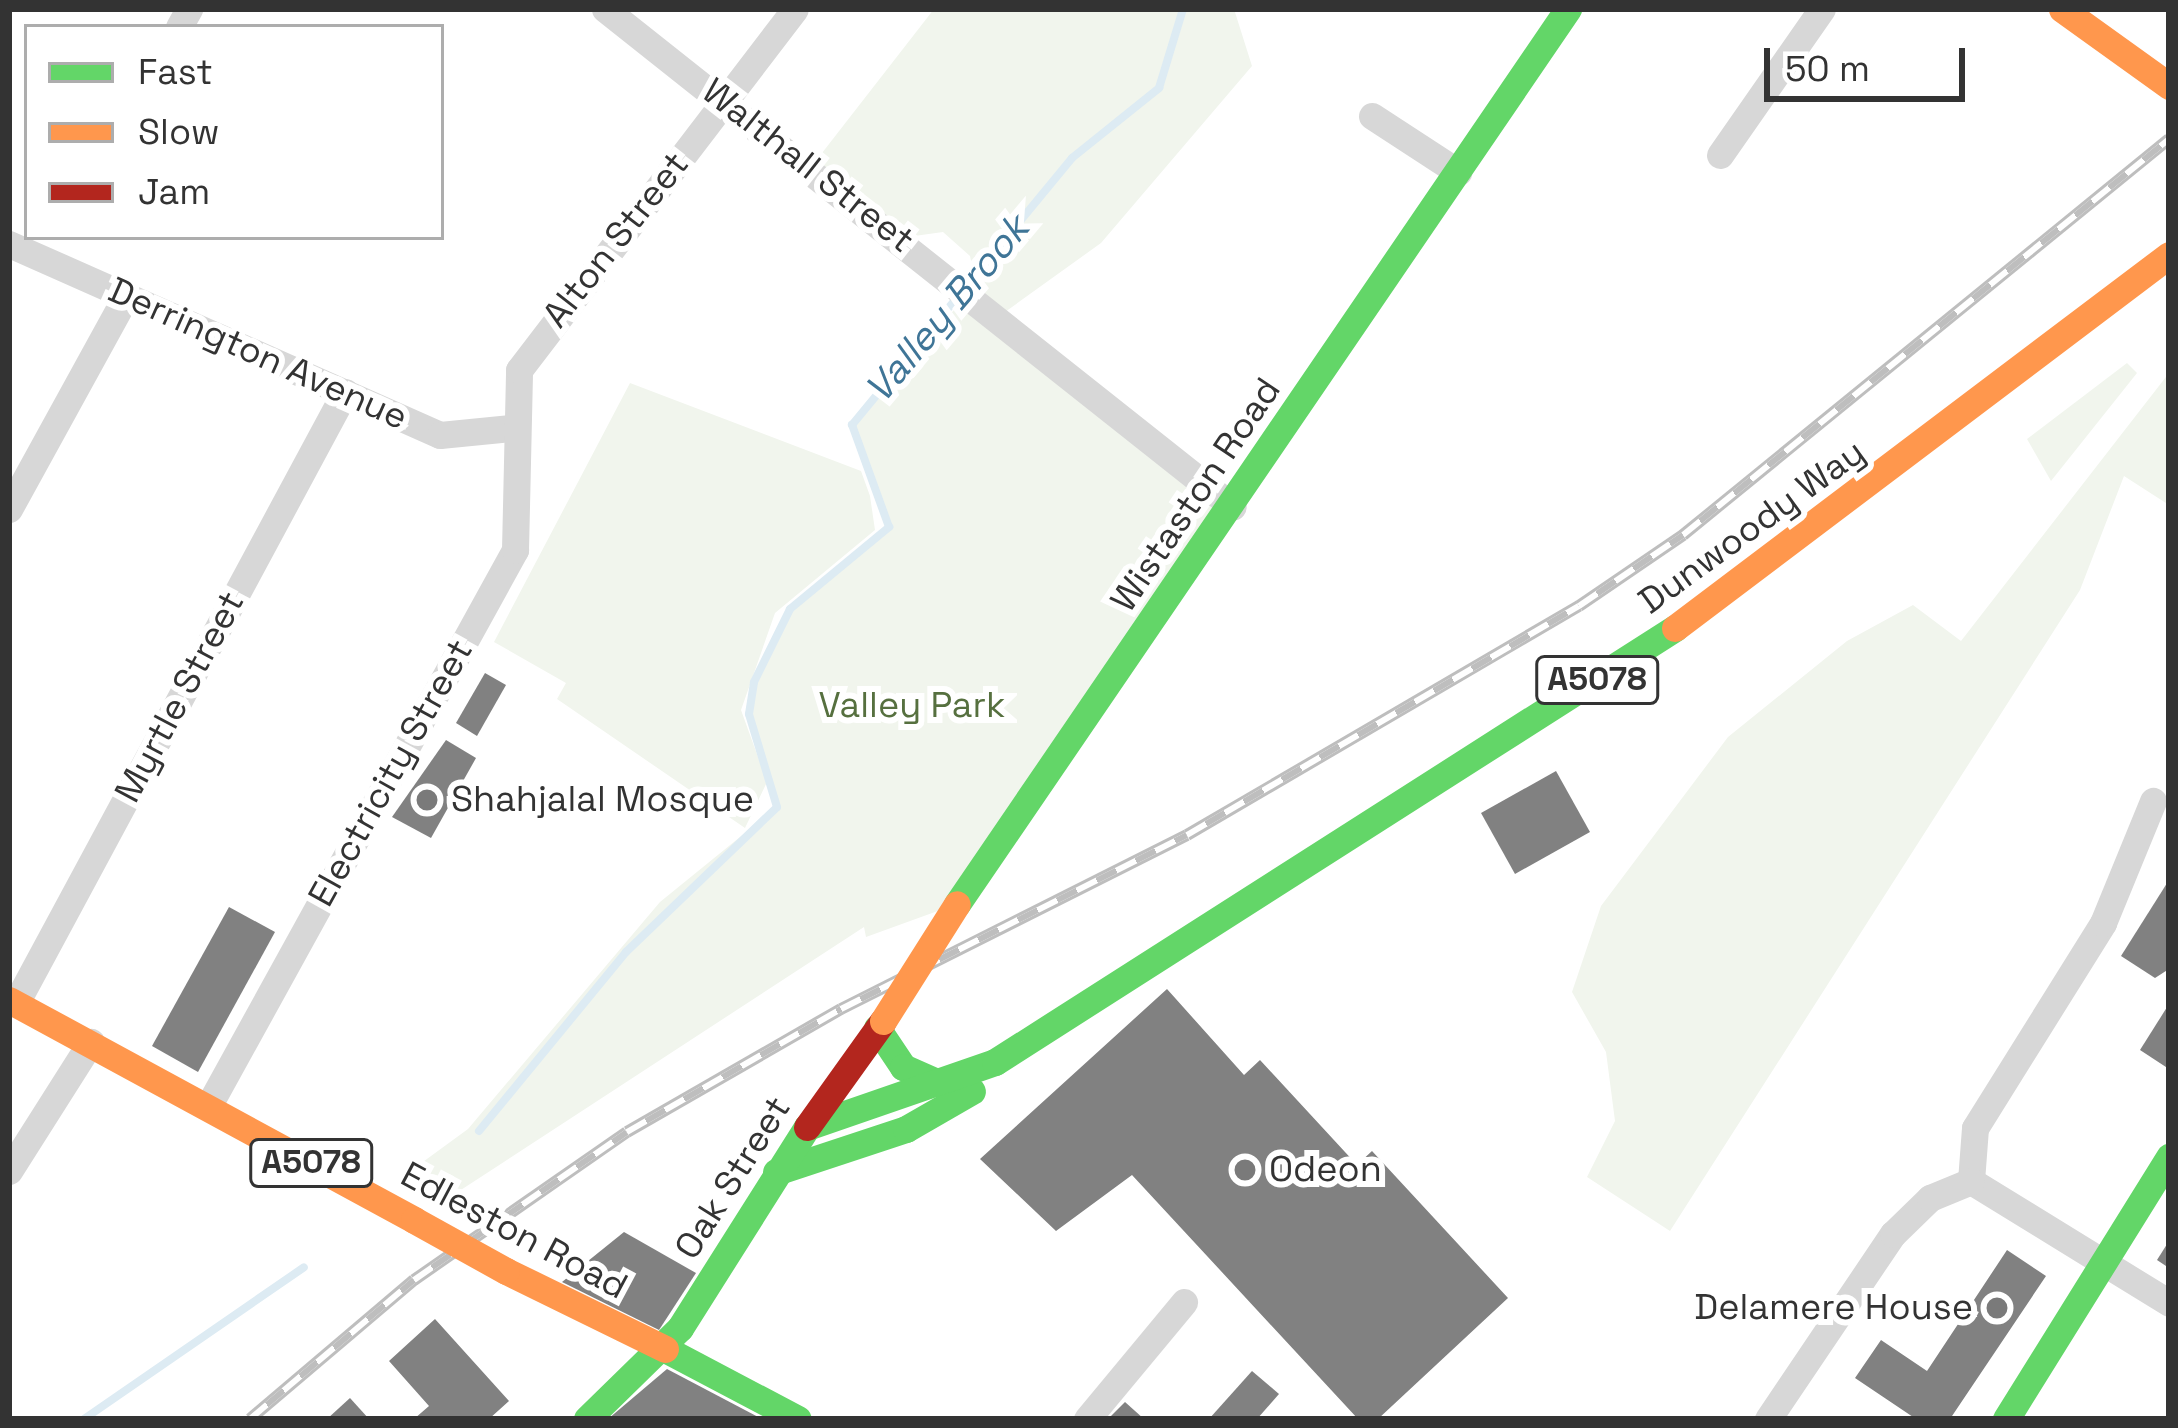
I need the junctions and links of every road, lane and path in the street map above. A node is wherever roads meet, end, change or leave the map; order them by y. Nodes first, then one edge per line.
1 (605, 9) edge
2 (795, 9) edge
3 (1568, 9) edge
4 (1822, 9) edge
5 (2065, 10) edge
6 (2165, 82) edge
7 (724, 102) junction
8 (1372, 116) dead end
9 (1720, 155) dead end
10 (1458, 172) junction
11 (66, 240) edge
12 (9, 244) edge
13 (2169, 255) edge
14 (54, 263) junction
15 (127, 294) junction
16 (345, 392) junction
17 (512, 428) junction
18 (1233, 507) junction
19 (9, 508) edge
20 (2153, 801) dead end
21 (12, 1002) edge
22 (880, 1024) junction
23 (91, 1042) junction
24 (995, 1062) junction
25 (939, 1083) junction
26 (209, 1105) junction
27 (807, 1126) junction
28 (2169, 1156) edge
29 (9, 1171) edge
30 (776, 1172) junction
31 (1970, 1180) junction
32 (2101, 1260) junction
33 (1184, 1302) dead end
34 (2169, 1303) edge
35 (665, 1349) junction
36 (587, 1419) edge
37 (798, 1419) edge
38 (1087, 1419) edge
39 (1768, 1419) edge
40 (2006, 1419) edge

1 - 7 street, Walthall Street
2 - 7 street, Alton Street
3 - 10 main road, Wistaston Road
4 - 9 street
5 - 6 main road
7 - 17 street, Alton Street
7 - 18 street, Walthall Street
8 - 10 street
10 - 18 main road, Wistaston Road
11 - 14 street
12 - 14 street, Derrington Avenue
13 - 24 main road, Dunwoody Way / A5078
14 - 15 street, Derrington Avenue
15 - 16 street, Derrington Avenue
15 - 19 street
16 - 17 street, Derrington Avenue
16 - 21 street, Myrtle Street
17 - 26 street, Electricity Street
18 - 22 main road, Wistaston Road, bridge
20 - 31 street
21 - 23 main road, Edleston Road / A5078
22 - 25 main road
22 - 27 main road, Oak Street
23 - 26 main road, Edleston Road / A5078
23 - 29 street
24 - 25 main road, Dunwoody Way / A5078
24 - 30 main road, Dunwoody Way / A5078
25 - 27 main road, Dunwoody Way / A5078
26 - 35 main road, Edleston Road / A5078, bridge
27 - 30 main road, Oak Street
28 - 32 main road
30 - 35 main road, Oak Street
31 - 32 street
31 - 39 street
32 - 34 street
32 - 40 main road
33 - 38 street
35 - 36 main road, Oak Street
35 - 37 main road, Edleston Road

